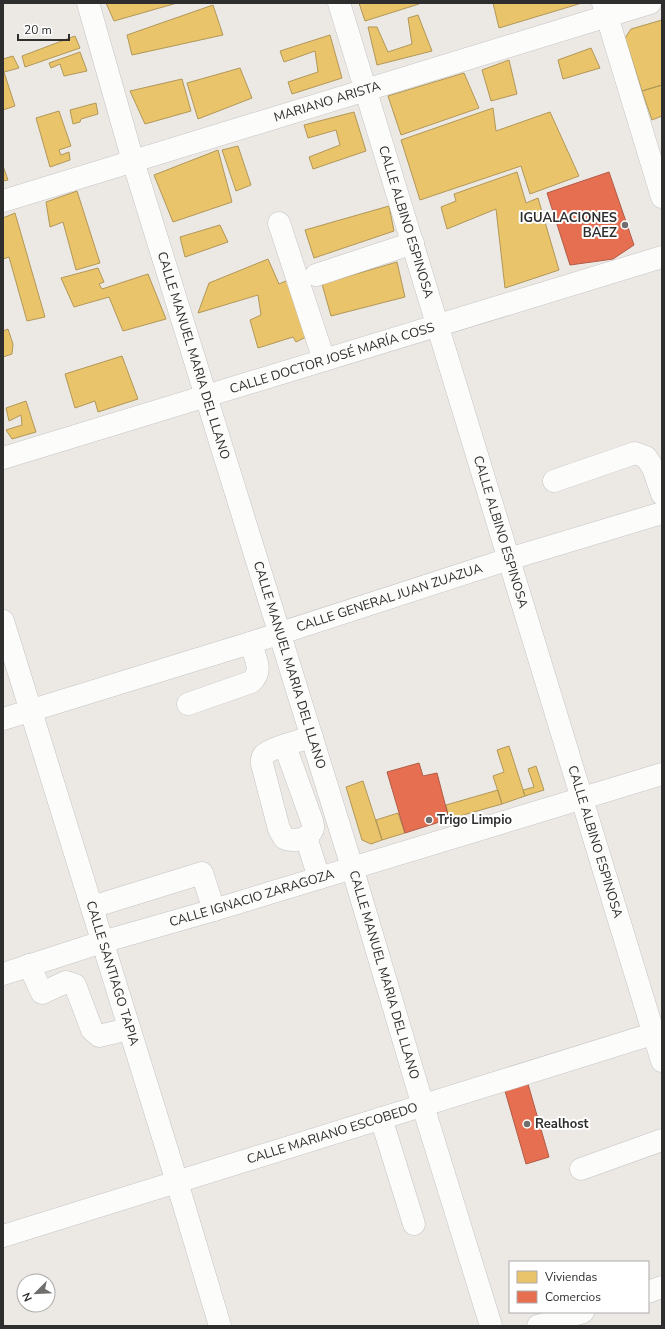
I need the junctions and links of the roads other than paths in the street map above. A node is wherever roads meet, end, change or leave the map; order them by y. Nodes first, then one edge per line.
1 (88, 3) edge
2 (339, 3) edge
3 (650, 3) edge
4 (605, 10) edge
5 (367, 90) junction
6 (133, 161) junction
7 (662, 197) edge
8 (3, 200) edge
9 (279, 223) dead end
10 (413, 243) junction
11 (662, 257) edge
12 (316, 275) dead end
13 (438, 325) junction
14 (324, 360) junction
15 (206, 398) junction
16 (3, 458) edge
17 (554, 481) dead end
18 (662, 494) edge
19 (662, 512) edge
20 (509, 559) junction
21 (3, 621) edge
22 (280, 633) junction
23 (250, 643) junction
24 (188, 704) dead end
25 (30, 710) junction
26 (3, 718) edge
27 (312, 737) junction
28 (285, 746) junction
29 (662, 774) edge
30 (582, 799) junction
31 (306, 837) junction
32 (352, 867) junction
33 (319, 878) junction
34 (92, 907) junction
35 (214, 910) junction
36 (102, 942) junction
37 (29, 965) junction
38 (3, 974) edge
39 (129, 1029) junction
40 (658, 1032) edge
41 (662, 1061) edge
42 (423, 1106) junction
43 (381, 1118) junction
44 (662, 1140) edge
45 (581, 1169) dead end
46 (176, 1182) junction
47 (414, 1224) dead end
48 (3, 1236) edge
49 (662, 1287) edge
50 (649, 1292) edge
51 (580, 1313) edge
52 (220, 1326) edge
53 (491, 1326) edge
54 (538, 1326) edge

1 - 6 street, CALLE MANUEL MARIA DEL LLANO
2 - 5 street, CALLE ALBINO ESPINOSA
3 - 4 street, MARIANO ARISTA
4 - 5 street, MARIANO ARISTA
4 - 7 street
5 - 6 street, MARIANO ARISTA
5 - 10 street, CALLE ALBINO ESPINOSA
6 - 8 street, MARIANO ARISTA
6 - 15 street, CALLE MANUEL MARIA DEL LLANO
9 - 14 street
10 - 12 street
10 - 13 street, CALLE ALBINO ESPINOSA
11 - 13 street, CALLE DOCTOR JOSÉ MARÍA COSS
13 - 14 street, CALLE DOCTOR JOSÉ MARÍA COSS
13 - 20 street, CALLE ALBINO ESPINOSA
14 - 15 street, CALLE DOCTOR JOSÉ MARÍA COSS
15 - 16 street, CALLE DOCTOR JOSÉ MARÍA COSS
15 - 22 street, CALLE MANUEL MARIA DEL LLANO
17 - 18 street
19 - 20 street, CALLE GENERAL JUAN ZUAZUA
20 - 22 street, CALLE GENERAL JUAN ZUAZUA
20 - 30 street, CALLE ALBINO ESPINOSA
21 - 25 street, CALLE SANTIAGO TAPIA
22 - 23 street, CALLE GENERAL JUAN ZUAZUA
22 - 27 street, CALLE MANUEL MARIA DEL LLANO
23 - 24 street
23 - 25 street, CALLE GENERAL JUAN ZUAZUA
25 - 26 street, CALLE GENERAL JUAN ZUAZUA
25 - 34 street, CALLE SANTIAGO TAPIA
27 - 28 street
27 - 32 street, CALLE MANUEL MARIA DEL LLANO
28 - 31 street
28 - 31 street
29 - 30 street, CALLE IGNACIO ZARAGOZA
30 - 32 street, CALLE IGNACIO ZARAGOZA
30 - 40 street, CALLE ALBINO ESPINOSA
31 - 33 street
32 - 33 street, CALLE IGNACIO ZARAGOZA
32 - 42 street, CALLE MANUEL MARIA DEL LLANO
33 - 35 street, CALLE IGNACIO ZARAGOZA
34 - 35 street
34 - 36 street, CALLE SANTIAGO TAPIA
35 - 36 street, CALLE IGNACIO ZARAGOZA
36 - 37 street, CALLE IGNACIO ZARAGOZA
36 - 39 street, CALLE SANTIAGO TAPIA
37 - 38 street, CALLE IGNACIO ZARAGOZA
37 - 39 street
39 - 46 street, CALLE SANTIAGO TAPIA
40 - 41 street, CALLE ALBINO ESPINOSA
40 - 42 street, CALLE MARIANO ESCOBEDO
42 - 43 street, CALLE MARIANO ESCOBEDO
42 - 53 street, CALLE MANUEL MARIA DEL LLANO
43 - 46 street, CALLE MARIANO ESCOBEDO
43 - 47 street
44 - 45 street
46 - 48 street, CALLE MARIANO ESCOBEDO
46 - 52 street, CALLE SANTIAGO TAPIA
49 - 50 street
51 - 54 street

